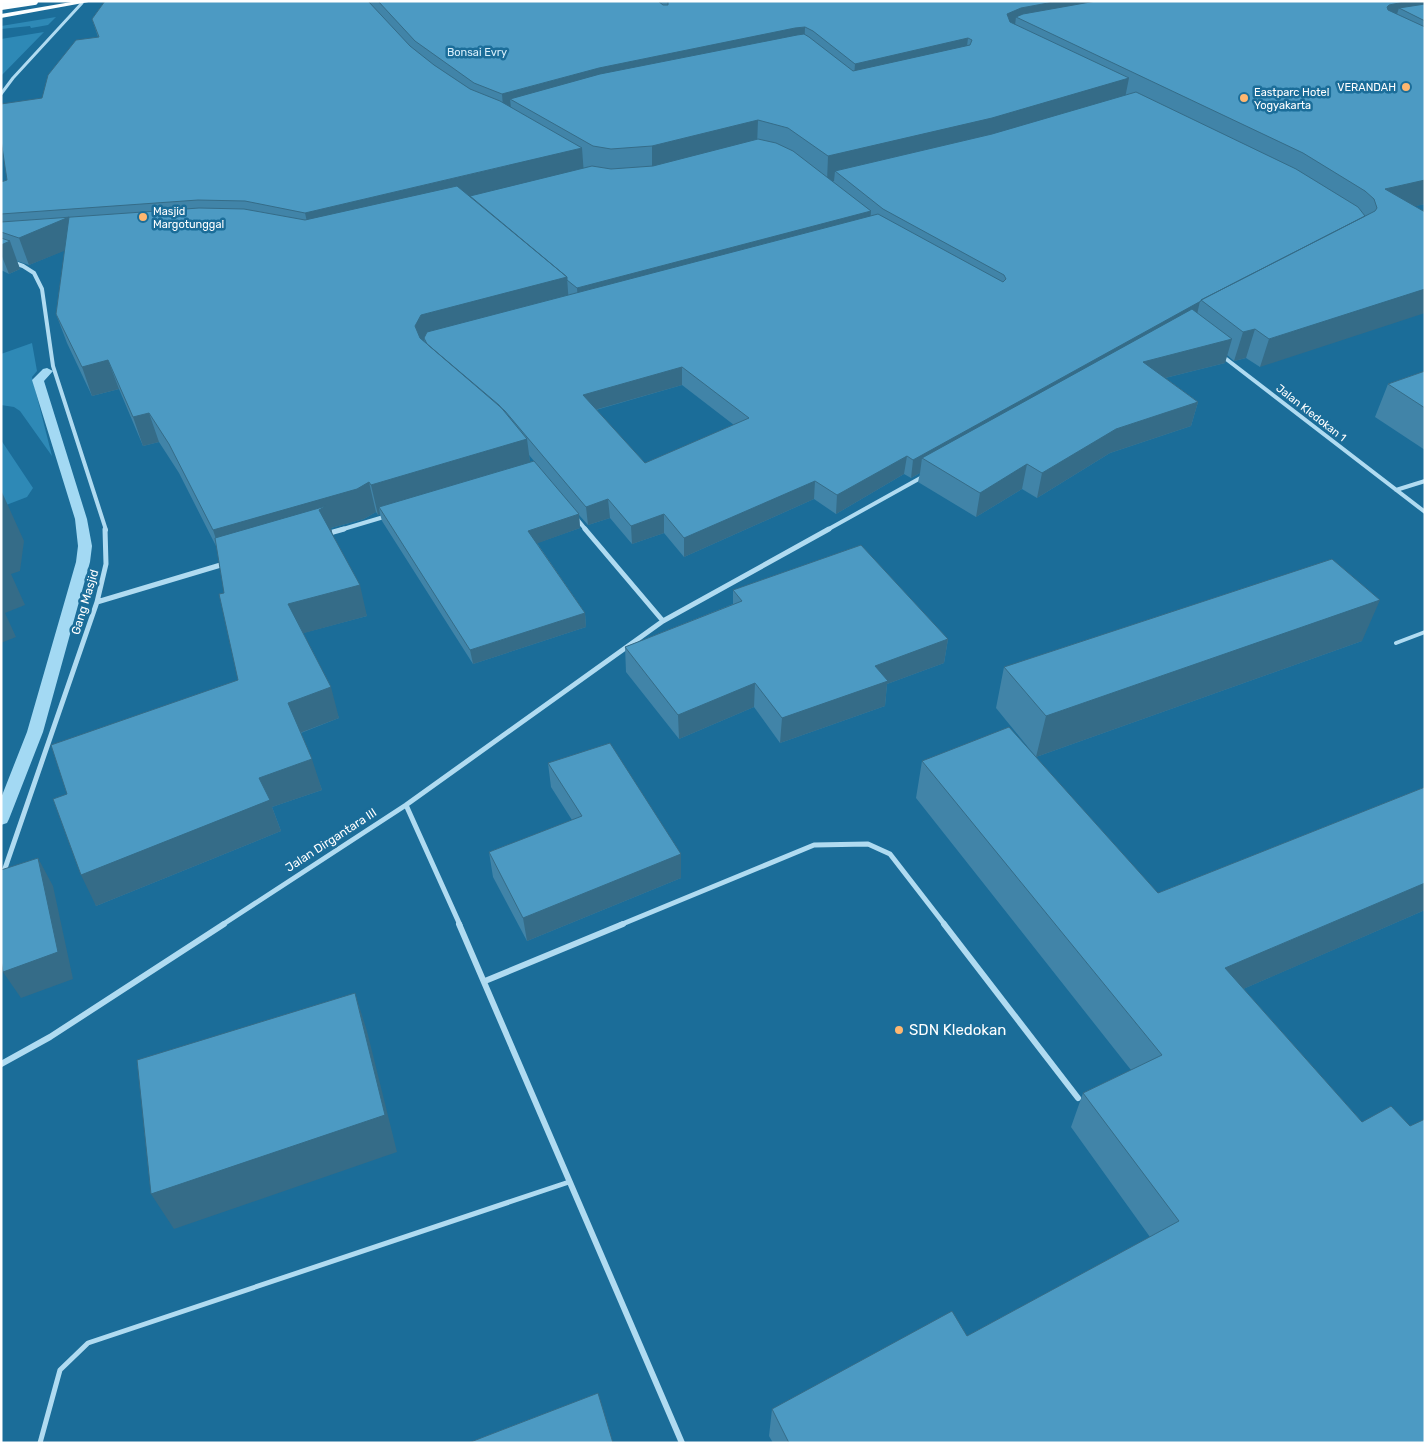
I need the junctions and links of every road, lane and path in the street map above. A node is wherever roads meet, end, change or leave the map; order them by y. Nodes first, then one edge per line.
1 (27, 1) edge
2 (34, 1) edge
3 (91, 1) edge
4 (82, 3) junction
5 (1, 6) edge
6 (1, 14) edge
7 (1, 94) edge
8 (1, 258) edge
9 (1217, 352) edge
10 (930, 472) edge
11 (1425, 481) edge
12 (1396, 490) junction
13 (1425, 512) edge
14 (396, 513) edge
15 (574, 516) edge
16 (321, 535) edge
17 (227, 563) edge
18 (97, 602) junction
19 (663, 622) junction
20 (1425, 632) edge
21 (1396, 643) dead end
22 (406, 805) junction
23 (1, 880) edge
24 (485, 981) junction
25 (1, 1064) edge
26 (1078, 1098) dead end
27 (569, 1182) junction
28 (40, 1443) edge
29 (682, 1443) edge

1 - 6 highway
2 - 5 highway, bridge
3 - 4 highway
4 - 6 highway
4 - 7 street
8 - 18 street, Gang Masjid
9 - 12 street, Jalan Kledokan 1
10 - 19 street, Jalan Dirgantara III
11 - 12 street
12 - 13 street, Jalan Kledokan 1
14 - 16 street
15 - 19 street
17 - 18 street
18 - 23 street, Gang Masjid
19 - 22 street, Jalan Dirgantara III
20 - 21 lane
22 - 24 street
22 - 25 street, Jalan Dirgantara III
24 - 26 street
24 - 27 street
27 - 28 lane
27 - 29 street

